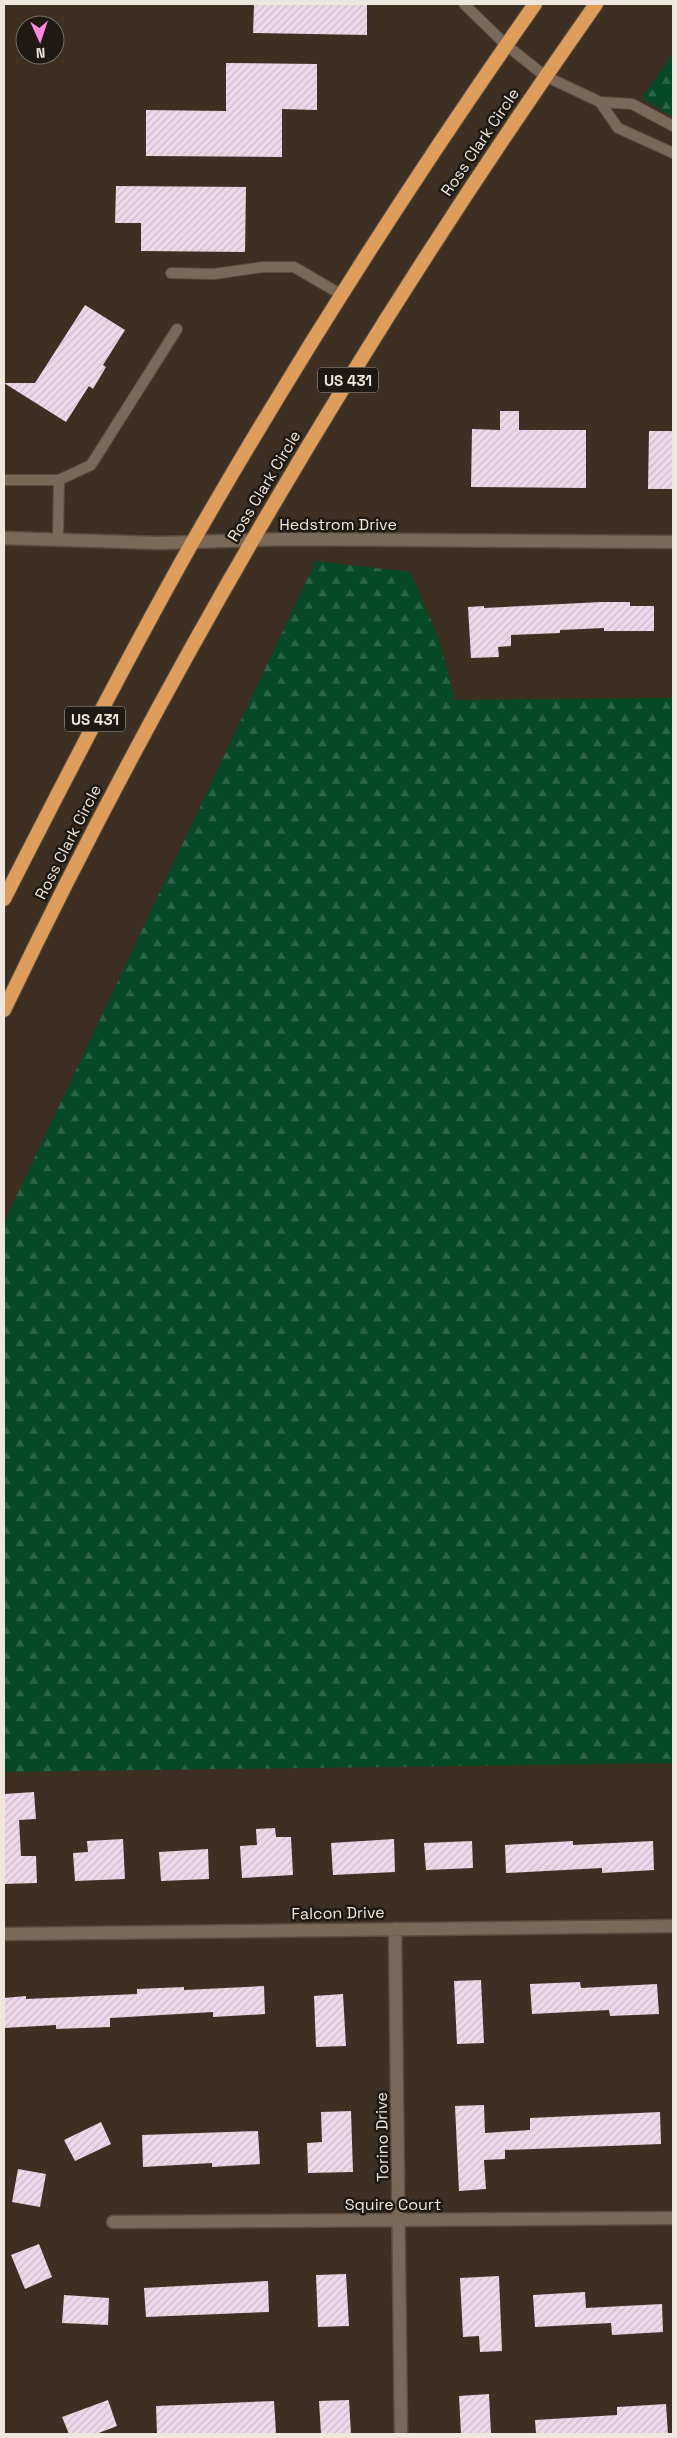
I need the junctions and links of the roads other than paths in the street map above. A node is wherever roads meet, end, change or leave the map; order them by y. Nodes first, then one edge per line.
1 (464, 4) edge
2 (535, 4) edge
3 (596, 4) edge
4 (506, 45) junction
5 (545, 76) junction
6 (600, 102) junction
7 (673, 126) edge
8 (673, 153) edge
9 (171, 273) dead end
10 (342, 295) junction
11 (177, 329) dead end
12 (4, 480) edge
13 (59, 480) junction
14 (4, 538) edge
15 (58, 540) junction
16 (251, 540) junction
17 (193, 542) junction
18 (673, 542) edge
19 (4, 899) edge
20 (4, 1010) edge
21 (673, 1926) edge
22 (395, 1929) junction
23 (4, 1934) edge
24 (673, 2218) edge
25 (399, 2220) junction
26 (113, 2222) dead end
27 (401, 2434) edge

1 - 4 lane
2 - 4 highway, Ross Clark Circle / US 431
3 - 5 highway, Ross Clark Circle / US 431
4 - 5 lane
4 - 10 highway, Ross Clark Circle / US 431
5 - 6 lane
5 - 16 highway, Ross Clark Circle / US 431
6 - 7 lane
6 - 8 lane
9 - 10 lane
10 - 17 highway, Ross Clark Circle / US 431
11 - 13 lane
12 - 13 lane
13 - 15 lane
14 - 15 street, Hedstrom Drive
15 - 17 street, Hedstrom Drive
16 - 17 street, Hedstrom Drive
16 - 18 street, Hedstrom Drive
16 - 20 highway, Ross Clark Circle / US 431
17 - 19 highway, Ross Clark Circle / US 431
21 - 22 street, Falcon Drive
22 - 23 street, Falcon Drive
22 - 25 street, Torino Drive
24 - 25 street, Squire Court
25 - 26 street, Squire Court
25 - 27 street, Torino Drive

